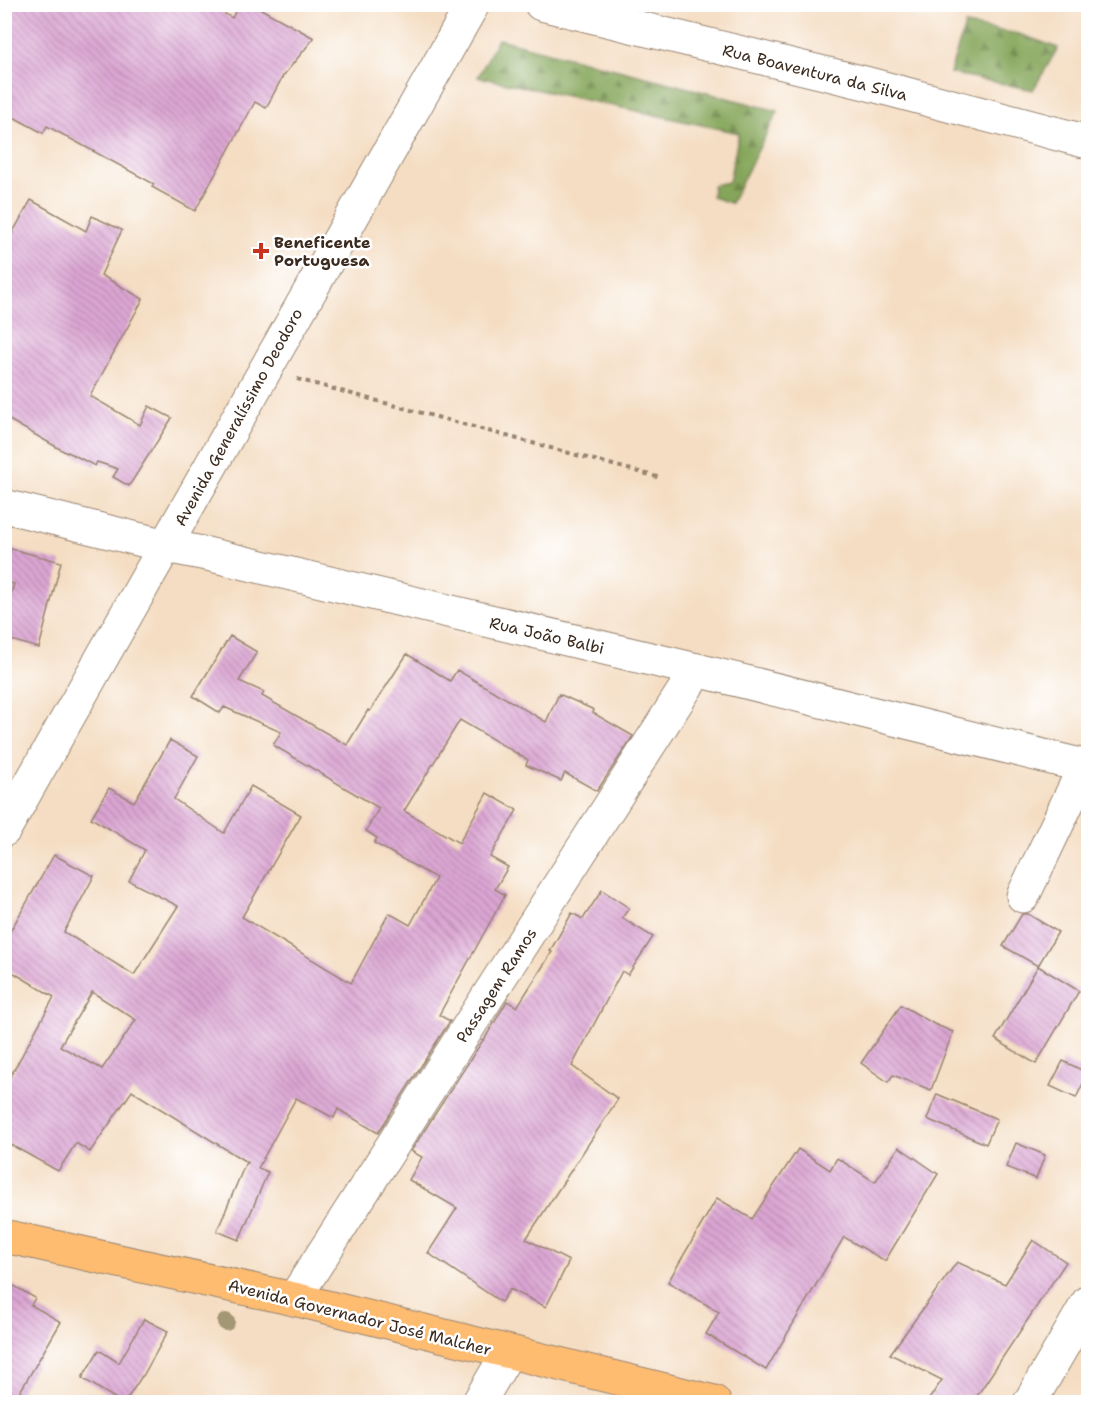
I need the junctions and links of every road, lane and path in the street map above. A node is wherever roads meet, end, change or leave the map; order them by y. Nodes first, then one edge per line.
1 (473, 4) edge
2 (542, 4) edge
3 (1089, 142) edge
4 (265, 370) junction
5 (661, 478) dead end
6 (4, 506) edge
7 (166, 546) junction
8 (697, 670) junction
9 (1087, 767) edge
10 (4, 830) edge
11 (1023, 896) dead end
12 (4, 1236) edge
13 (294, 1299) junction
14 (1089, 1302) edge
15 (508, 1353) junction
16 (479, 1402) edge
17 (714, 1402) edge
18 (1030, 1402) edge

1 - 4 street, Avenida Generalíssimo Deodoro
2 - 3 street, Rua Boaventura da Silva
4 - 5 path
4 - 7 street, Avenida Generalíssimo Deodoro
6 - 7 street, Rua João Balbi
7 - 8 street, Rua João Balbi
7 - 10 street, Avenida Generalíssimo Deodoro
8 - 9 street, Rua João Balbi
8 - 13 street, Passagem Ramos
9 - 11 street
12 - 13 main road, Avenida Governador José Malcher
13 - 15 main road, Avenida Governador José Malcher
14 - 18 street
15 - 16 street
15 - 17 main road, Avenida Governador José Malcher

